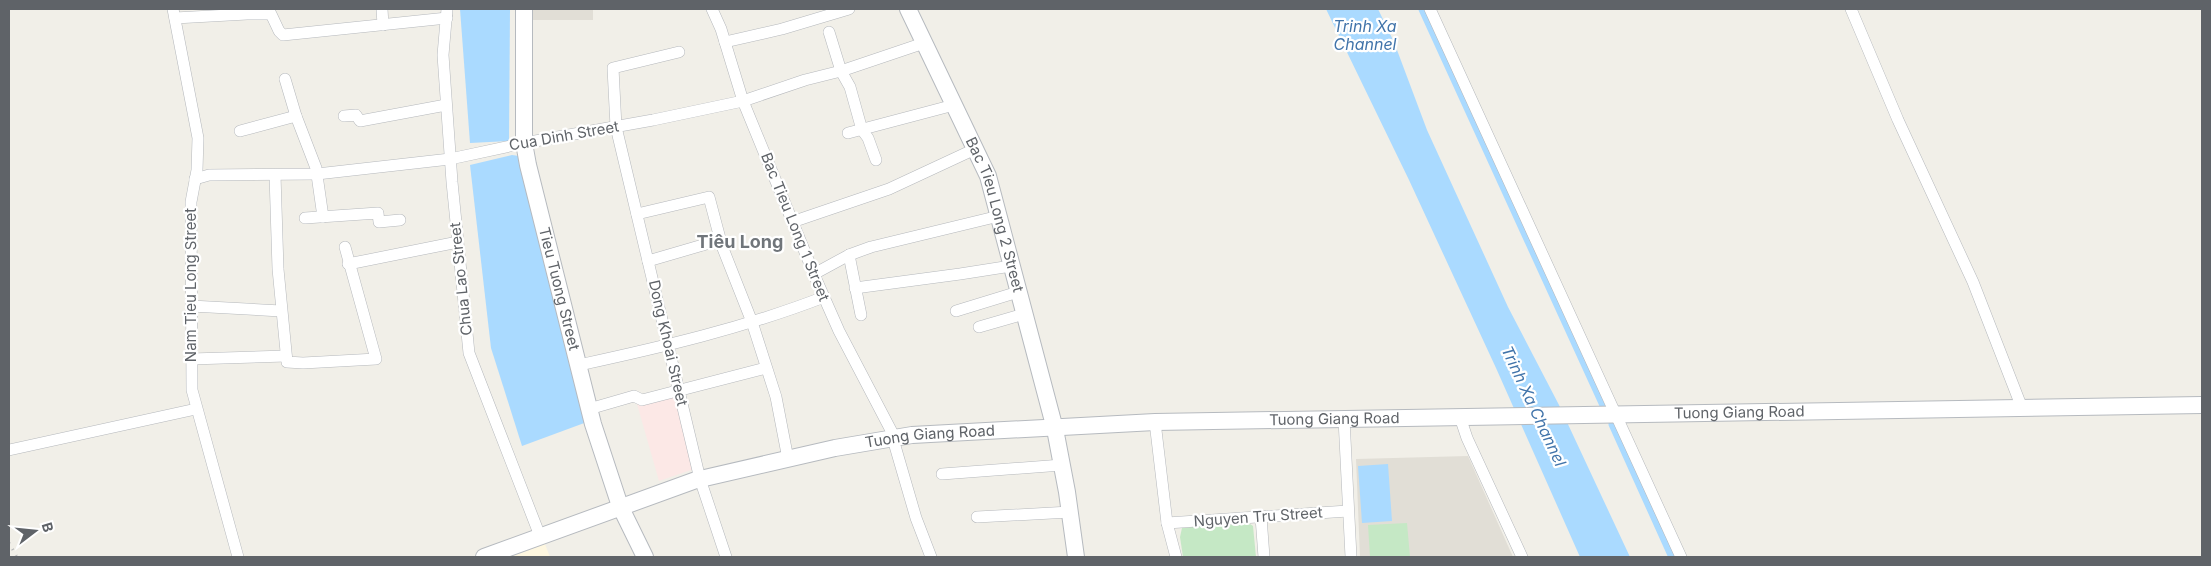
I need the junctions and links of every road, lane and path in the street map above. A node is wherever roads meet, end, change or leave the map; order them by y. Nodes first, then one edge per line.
1 (382, 9) edge
2 (524, 9) edge
3 (712, 9) edge
4 (849, 9) edge
5 (908, 9) edge
6 (1430, 9) edge
7 (1851, 9) edge
8 (270, 12) edge
9 (174, 13) edge
10 (447, 13) edge
11 (383, 25) junction
12 (829, 32) dead end
13 (725, 42) junction
14 (924, 43) junction
15 (679, 52) dead end
16 (842, 71) junction
17 (285, 79) dead end
18 (743, 101) junction
19 (446, 105) junction
20 (954, 105) junction
21 (296, 116) junction
22 (344, 116) dead end
23 (616, 127) junction
24 (862, 130) junction
25 (240, 131) dead end
26 (848, 134) dead end
27 (524, 142) junction
28 (975, 149) junction
29 (450, 159) junction
30 (876, 160) dead end
31 (317, 174) junction
32 (275, 175) junction
33 (195, 179) junction
34 (637, 214) junction
35 (999, 216) junction
36 (323, 217) junction
37 (306, 218) dead end
38 (400, 220) dead end
39 (792, 222) junction
40 (720, 240) junction
41 (458, 242) junction
42 (345, 247) dead end
43 (849, 255) junction
44 (648, 261) junction
45 (348, 264) junction
46 (1011, 266) junction
47 (814, 274) junction
48 (855, 288) junction
49 (1018, 292) junction
50 (824, 297) junction
51 (191, 306) junction
52 (281, 311) junction
53 (956, 312) dead end
54 (1024, 314) junction
55 (860, 315) dead end
56 (752, 322) junction
57 (979, 327) dead end
58 (669, 346) junction
59 (286, 356) junction
60 (191, 359) junction
61 (579, 365) junction
62 (766, 368) junction
63 (680, 391) junction
64 (2202, 405) edge
65 (2022, 408) junction
66 (196, 409) junction
67 (589, 409) junction
68 (1614, 414) junction
69 (1460, 417) junction
70 (1344, 419) junction
71 (1155, 422) junction
72 (1055, 429) junction
73 (894, 438) junction
74 (9, 450) edge
75 (788, 459) junction
76 (1062, 465) junction
77 (942, 474) dead end
78 (700, 480) junction
79 (620, 506) junction
80 (1348, 511) junction
81 (1070, 512) junction
82 (977, 517) dead end
83 (1261, 517) junction
84 (1168, 523) junction
85 (540, 536) junction
86 (238, 557) edge
87 (484, 557) edge
88 (645, 557) edge
89 (726, 557) edge
90 (931, 557) edge
91 (1076, 557) edge
92 (1176, 557) edge
93 (1264, 557) edge
94 (1351, 557) edge
95 (1522, 557) edge
96 (1681, 557) edge

1 - 11 street
2 - 27 main road, Tieu Tuong Street
3 - 13 street, Bac Tieu Long 1 Street
4 - 13 street
5 - 14 main road, Bac Tieu Long 2 Street
6 - 68 street
7 - 65 street
8 - 9 street
8 - 11 street
9 - 33 street, Nam Tieu Long Street
10 - 11 street
10 - 19 street, Chua Lao Street
12 - 16 street
13 - 18 street, Bac Tieu Long 1 Street
14 - 16 street, Cua Dinh Street
14 - 20 main road, Bac Tieu Long 2 Street
15 - 23 street, Dong Khoai Street
16 - 18 street, Cua Dinh Street
16 - 24 street
17 - 21 street
18 - 23 street, Cua Dinh Street
18 - 39 street, Bac Tieu Long 1 Street
19 - 22 street
19 - 29 street, Chua Lao Street
20 - 24 street
20 - 28 main road, Bac Tieu Long 2 Street
21 - 25 street
21 - 31 street
23 - 27 street, Cua Dinh Street
23 - 34 street, Dong Khoai Street
24 - 26 street
24 - 30 street
27 - 29 street, Cua Dinh Street
27 - 61 main road, Tieu Tuong Street
28 - 35 main road, Bac Tieu Long 2 Street
28 - 39 street
29 - 31 street, Cua Dinh Street
29 - 41 street, Chua Lao Street
31 - 32 street, Cua Dinh Street
31 - 36 street
32 - 33 street, Cua Dinh Street
32 - 52 street
33 - 51 street, Nam Tieu Long Street
34 - 40 street
34 - 44 street, Dong Khoai Street
35 - 43 street
35 - 46 main road, Bac Tieu Long 2 Street
36 - 37 street
36 - 38 street
39 - 47 street, Bac Tieu Long 1 Street
40 - 44 street
40 - 56 street
41 - 45 street
41 - 85 street, Chua Lao Street
42 - 45 street
43 - 47 street
43 - 48 street
44 - 58 street, Dong Khoai Street
45 - 59 street
46 - 48 street
46 - 49 main road, Bac Tieu Long 2 Street
47 - 50 street, Bac Tieu Long 1 Street
48 - 55 street
49 - 53 street
49 - 54 main road, Bac Tieu Long 2 Street
50 - 56 street
50 - 73 street, Bac Tieu Long 1 Street
51 - 52 street
51 - 60 street, Nam Tieu Long Street
52 - 59 street
54 - 57 street
54 - 72 main road, Bac Tieu Long 2 Street
56 - 58 street
56 - 62 street
58 - 61 street
58 - 63 street, Dong Khoai Street
59 - 60 street
60 - 66 street, Nam Tieu Long Street
61 - 67 main road, Tieu Tuong Street
62 - 63 street
62 - 75 street
63 - 67 street
63 - 78 street, Dong Khoai Street
64 - 65 main road, Tuong Giang Road
65 - 68 main road, Tuong Giang Road
66 - 74 street
66 - 86 street, Nam Tieu Long Street
67 - 79 main road, Tieu Tuong Street
68 - 69 main road, Tuong Giang Road
68 - 96 street
69 - 70 main road, Tuong Giang Road
69 - 95 street
70 - 71 main road, Tuong Giang Road
70 - 80 street
71 - 72 main road, Tuong Giang Road
71 - 84 street
72 - 73 main road, Tuong Giang Road
72 - 76 main road, Bac Tieu Long 2 Street
73 - 75 main road, Tuong Giang Road
73 - 90 street, Bac Tieu Long 1 Street
75 - 78 main road, Tuong Giang Road
76 - 77 street
76 - 81 main road, Bac Tieu Long 2 Street
78 - 79 main road, Tuong Giang Road
78 - 89 street, Dong Khoai Street
79 - 85 main road, Tuong Giang Road
79 - 88 main road, Tieu Tuong Street
80 - 83 street, Nguyen Tru Street
80 - 94 street
81 - 82 street
81 - 91 main road, Bac Tieu Long 2 Street
83 - 84 street, Nguyen Tru Street
83 - 93 street
84 - 92 street
85 - 87 main road, Tuong Giang Road

